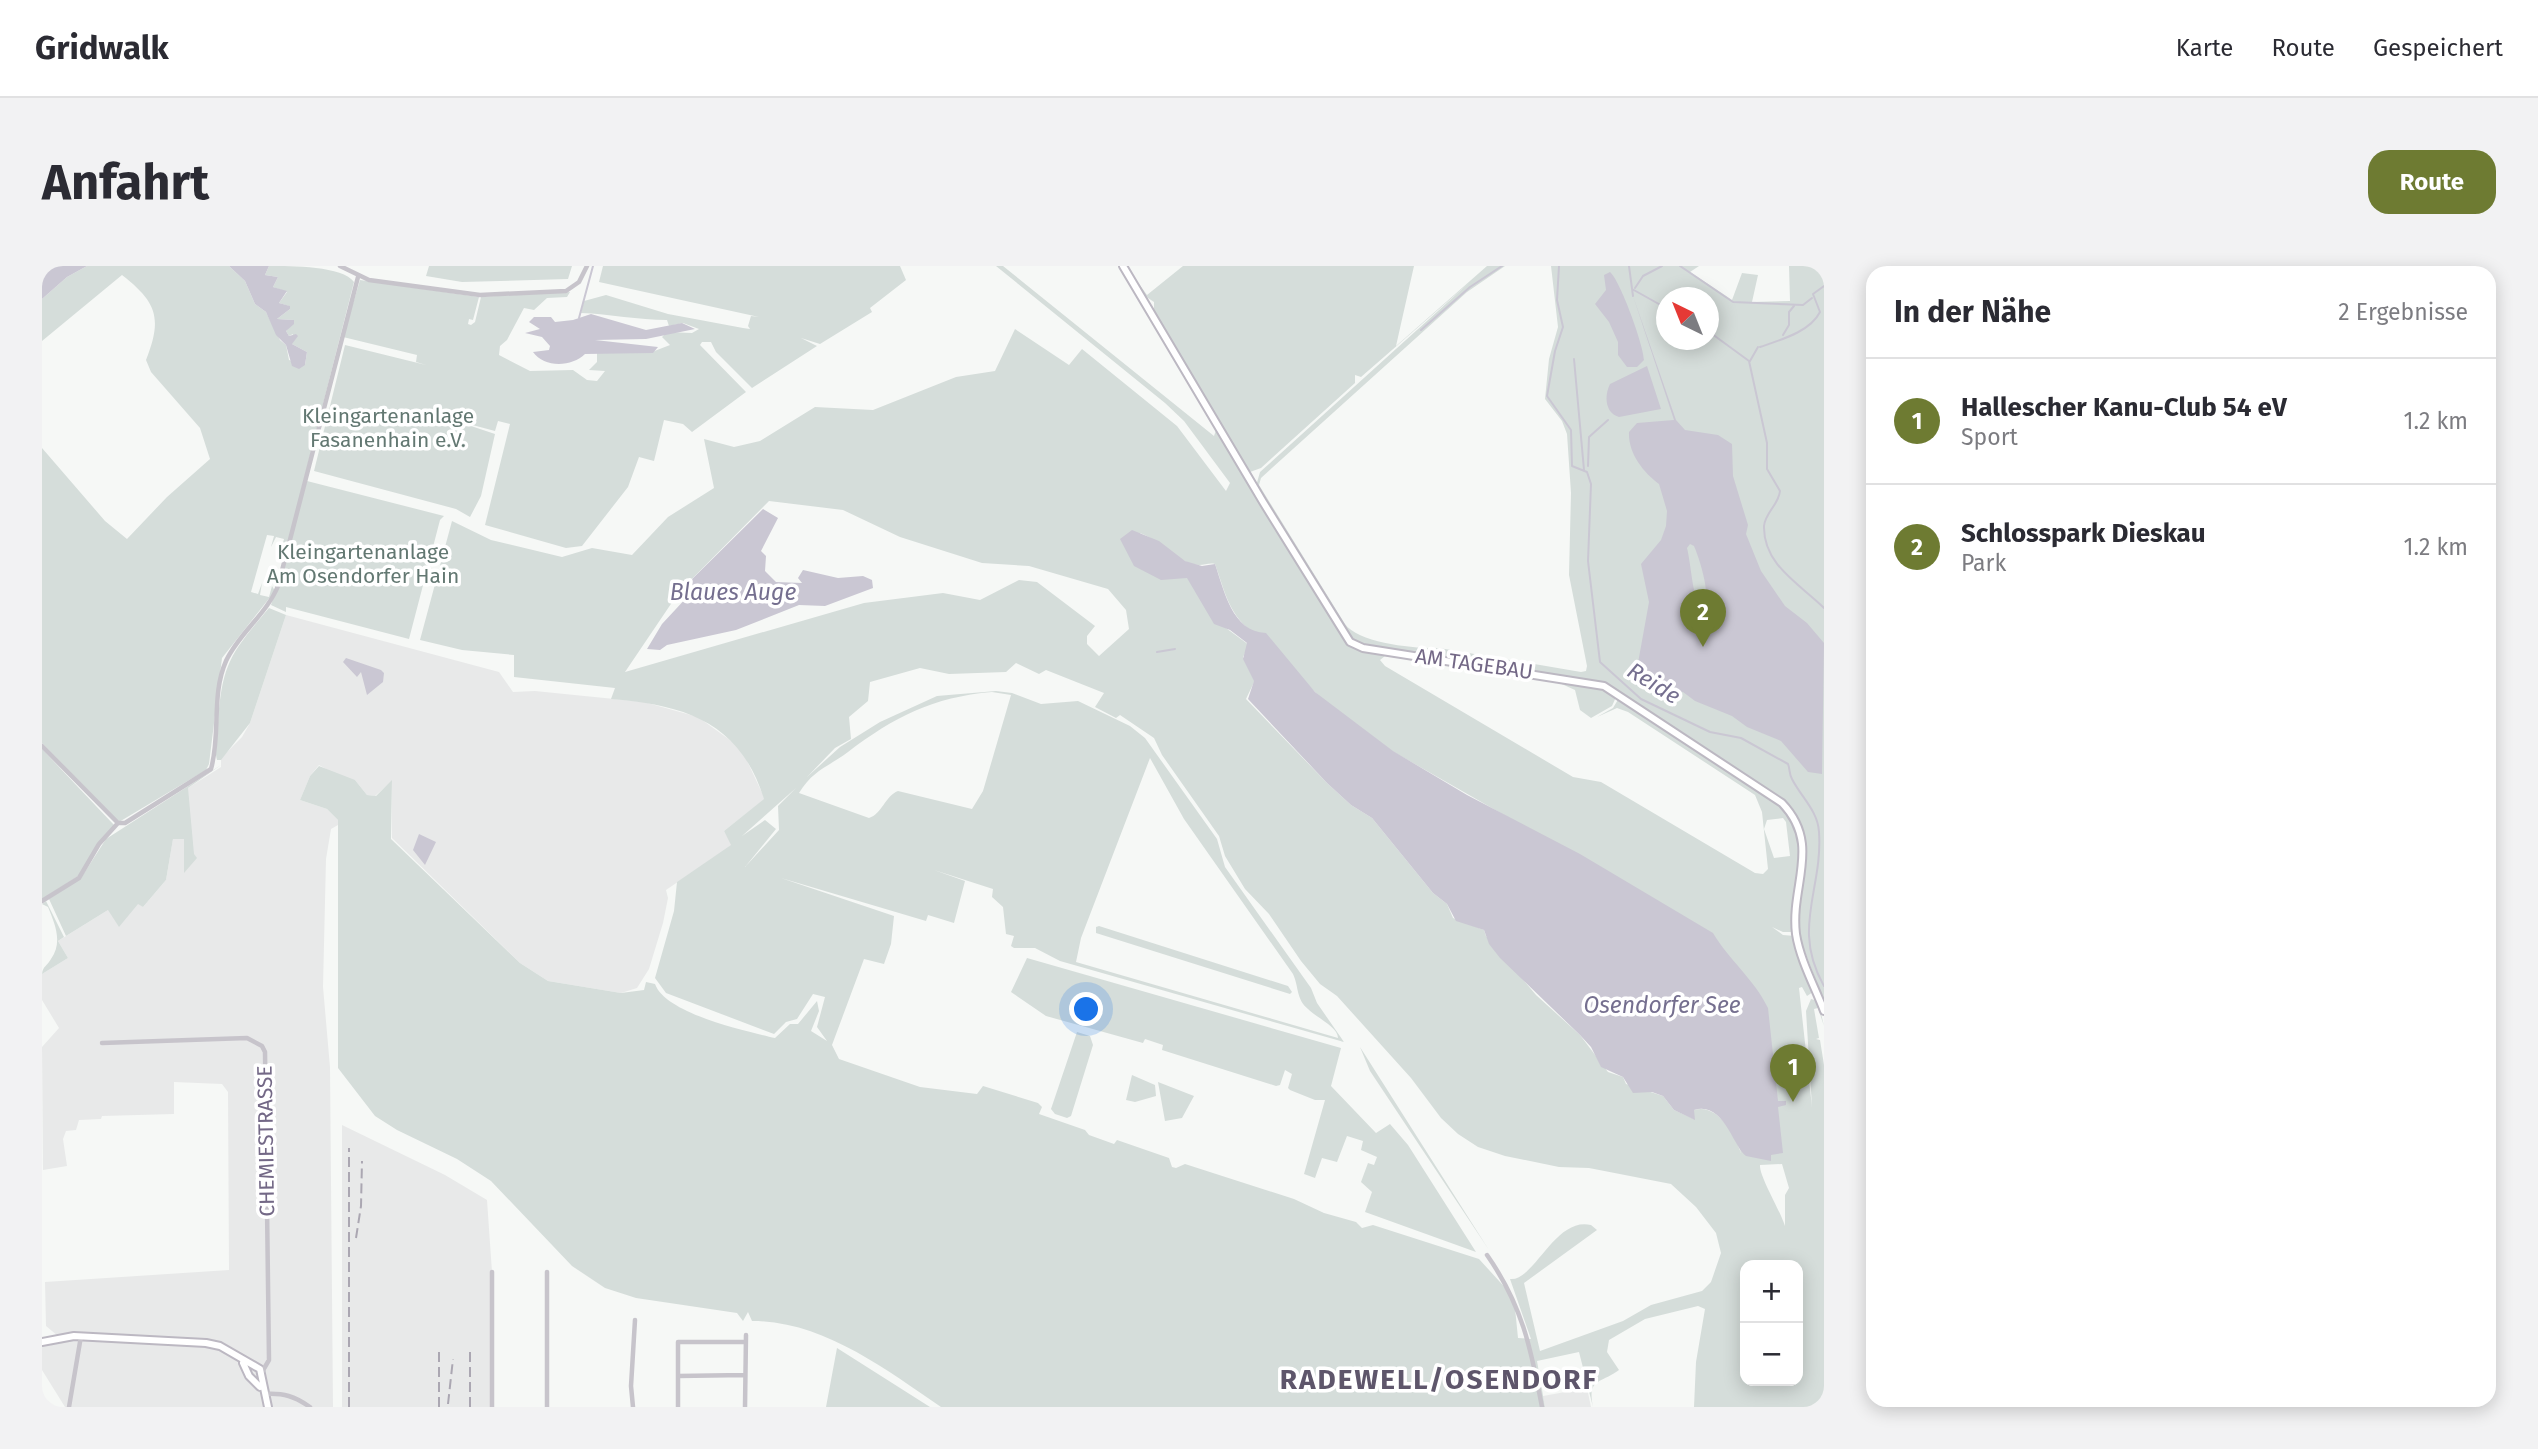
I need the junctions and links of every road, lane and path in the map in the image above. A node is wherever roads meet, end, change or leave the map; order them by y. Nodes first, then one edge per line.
1 (340, 266) edge
2 (587, 266) edge
3 (1123, 266) edge
4 (358, 277) junction
5 (42, 746) edge
6 (118, 823) junction
7 (42, 901) edge
8 (1824, 1011) edge
9 (102, 1043) dead end
10 (1487, 1255) dead end
11 (492, 1272) dead end
12 (547, 1272) dead end
13 (635, 1320) dead end
14 (746, 1335) dead end
15 (81, 1336) junction
16 (42, 1342) edge
17 (746, 1342) junction
18 (256, 1372) junction
19 (745, 1375) junction
20 (678, 1376) junction
21 (264, 1393) junction
22 (69, 1407) edge
23 (268, 1407) edge
24 (310, 1407) edge
25 (492, 1407) edge
26 (547, 1407) edge
27 (633, 1407) edge
28 (678, 1407) edge
29 (745, 1407) edge
30 (1542, 1407) edge

1 - 4 street
2 - 4 street
3 - 8 street, AM TAGEBAU
4 - 6 street
5 - 6 street
6 - 7 street
9 - 18 street, CHEMIESTRASSE
10 - 30 street
11 - 25 street
12 - 26 street
13 - 27 street
14 - 17 street
15 - 16 street
15 - 18 street
15 - 22 street
17 - 19 street
17 - 20 street
18 - 21 street
19 - 20 street
19 - 29 street
20 - 28 street
21 - 23 street
21 - 24 street

